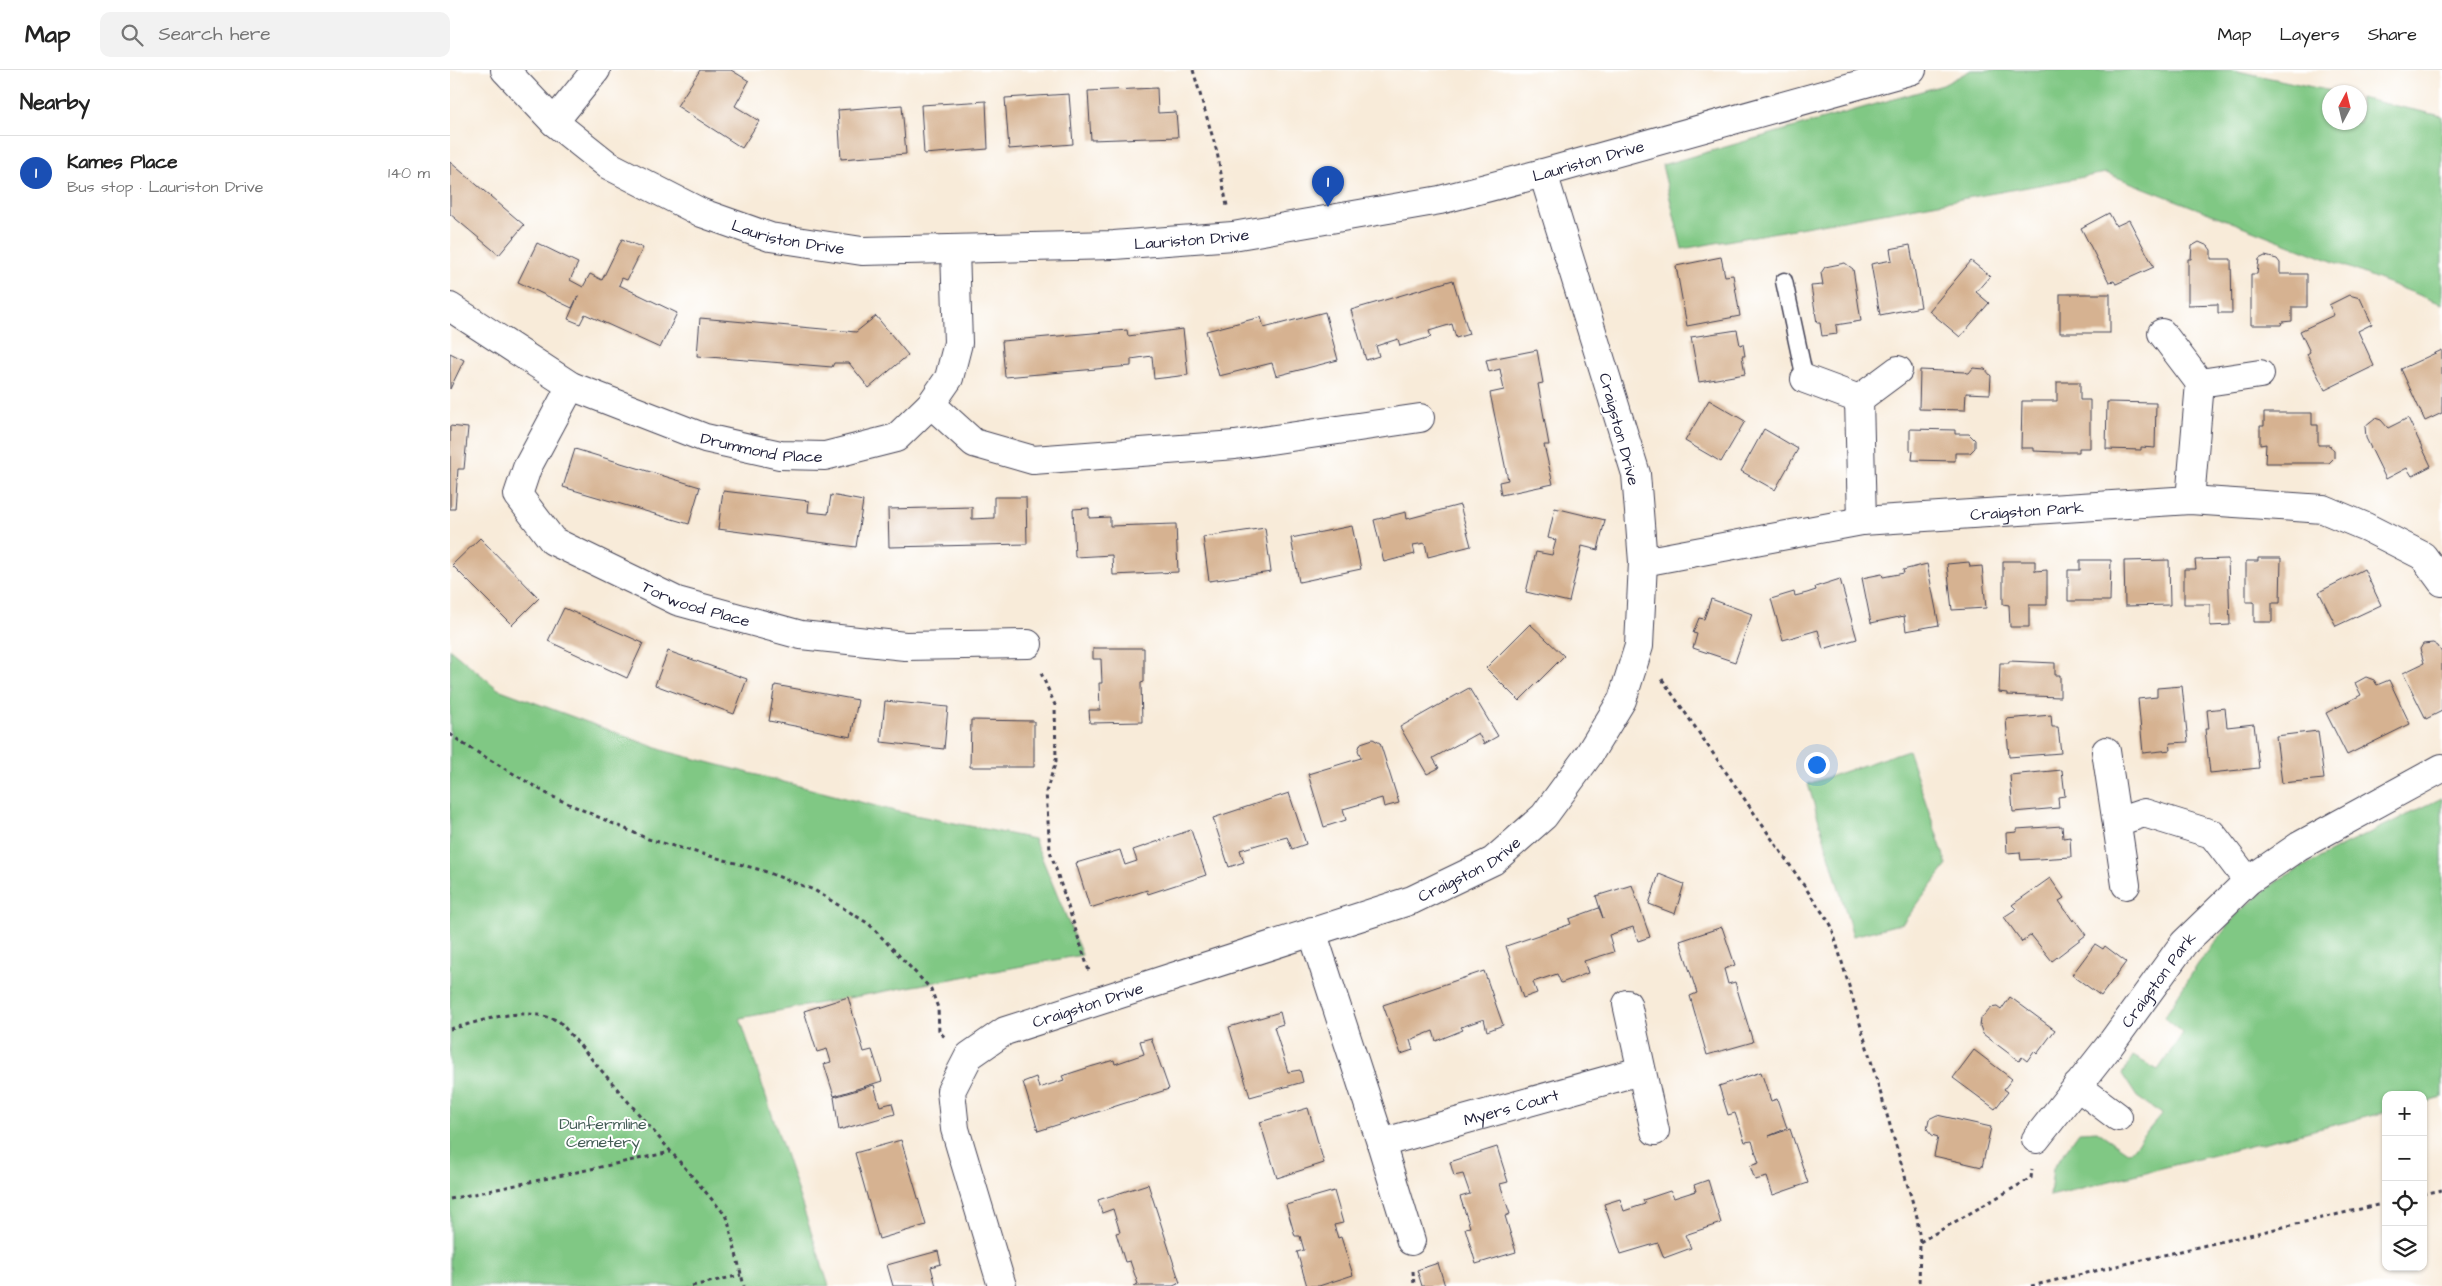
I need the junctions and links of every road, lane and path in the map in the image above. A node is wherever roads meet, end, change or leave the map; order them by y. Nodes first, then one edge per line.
1 (505, 70) edge
2 (596, 70) edge
3 (1193, 70) edge
4 (1912, 70) edge
5 (554, 122) junction
6 (1543, 173) junction
7 (1233, 236) junction
8 (955, 250) junction
9 (1784, 281) dead end
10 (450, 307) edge
11 (2162, 333) dead end
12 (1898, 370) dead end
13 (2260, 374) dead end
14 (1805, 379) joint
15 (2200, 383) junction
16 (571, 386) junction
17 (1859, 399) junction
18 (931, 404) junction
19 (1420, 418) dead end
20 (2190, 500) junction
21 (1862, 521) junction
22 (1643, 562) junction
23 (2442, 582) edge
24 (1028, 644) joint
25 (1639, 646) junction
26 (450, 734) edge
27 (2106, 751) dead end
28 (2442, 768) edge
29 (2116, 822) junction
30 (2248, 881) junction
31 (2126, 886) dead end
32 (1312, 931) junction
33 (1098, 1000) junction
34 (1626, 1004) dead end
35 (450, 1029) edge
36 (969, 1056) junction
37 (1640, 1071) junction
38 (2077, 1086) junction
39 (2118, 1117) dead end
40 (1655, 1131) dead end
41 (2036, 1139) joint
42 (1382, 1143) junction
43 (671, 1152) junction
44 (2442, 1190) edge
45 (2427, 1193) edge
46 (450, 1200) edge
47 (2382, 1204) edge
48 (1411, 1241) dead end
49 (1920, 1242) junction
50 (742, 1275) junction
51 (692, 1286) edge
52 (744, 1286) edge
53 (1002, 1286) edge
54 (1919, 1286) edge
55 (2031, 1286) edge

1 - 5 street, Lauriston Drive
2 - 5 street
3 - 7 path
4 - 6 street, Lauriston Drive
5 - 8 street, Lauriston Drive
6 - 7 street, Lauriston Drive
6 - 22 street, Craigston Drive
7 - 8 street, Lauriston Drive
8 - 18 street, Drummond Place
9 - 14 lane
10 - 16 street, Drummond Place
11 - 15 street
12 - 17 street
13 - 15 street
14 - 17 street
15 - 20 street
16 - 18 street, Drummond Place
16 - 24 street, Torwood Place
17 - 21 street
18 - 19 street
20 - 21 street, Craigston Park
20 - 23 street, Craigston Park
21 - 22 street, Craigston Park
22 - 25 street, Craigston Drive
24 - 33 path
25 - 32 street, Craigston Drive
25 - 49 path
26 - 36 path
27 - 29 street
28 - 30 street, Craigston Park
29 - 30 street
29 - 31 street
30 - 38 street, Craigston Park
32 - 33 street, Craigston Drive
32 - 42 street
33 - 36 street, Craigston Drive
34 - 37 street
35 - 43 path
36 - 53 street, Craigston Drive
37 - 40 street
37 - 42 street, Myers Court
38 - 39 street
38 - 41 street, Craigston Park
41 - 49 path
42 - 48 street
43 - 46 path
43 - 50 path
44 - 45 path
47 - 55 path
49 - 54 path
50 - 51 path
50 - 52 path

